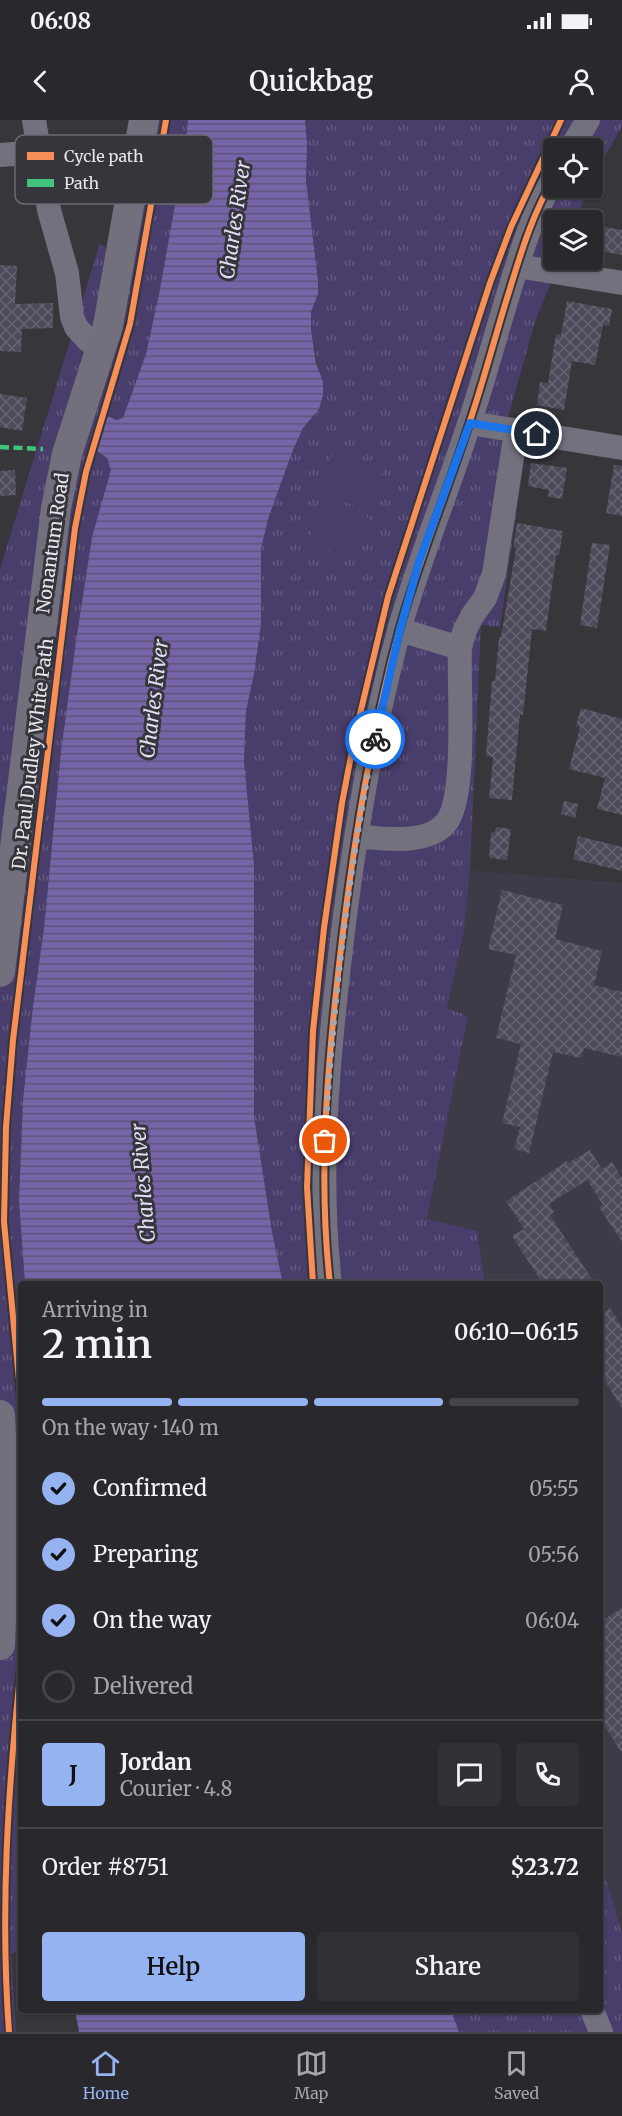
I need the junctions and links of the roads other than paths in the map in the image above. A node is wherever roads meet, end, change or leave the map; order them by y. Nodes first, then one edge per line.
1 (34, 120) edge
2 (144, 120) edge
3 (588, 120) edge
4 (36, 135) edge
5 (142, 135) edge
6 (577, 138) edge
7 (15, 154) edge
8 (0, 155) edge
9 (545, 198) edge
10 (48, 204) edge
11 (130, 204) edge
12 (517, 266) junction
13 (622, 283) edge
14 (101, 350) junction
15 (470, 423) junction
16 (516, 431) junction
17 (622, 448) edge
18 (400, 630) junction
19 (460, 648) junction
20 (357, 836) junction
21 (0, 972) edge
22 (330, 1281) edge
23 (0, 1415) edge
24 (0, 1645) edge
25 (593, 2013) edge
26 (601, 2032) edge

1 - 4 street
2 - 5 main road, Nonantum Road
3 - 6 street
7 - 8 street
9 - 12 street
10 - 14 street
11 - 14 main road, Nonantum Road
12 - 13 street
12 - 15 street
14 - 21 main road, Nonantum Road
15 - 16 street
15 - 18 street
16 - 17 street
16 - 19 street
18 - 19 street
18 - 20 street
19 - 20 street
20 - 22 street
23 - 24 main road
25 - 26 street

